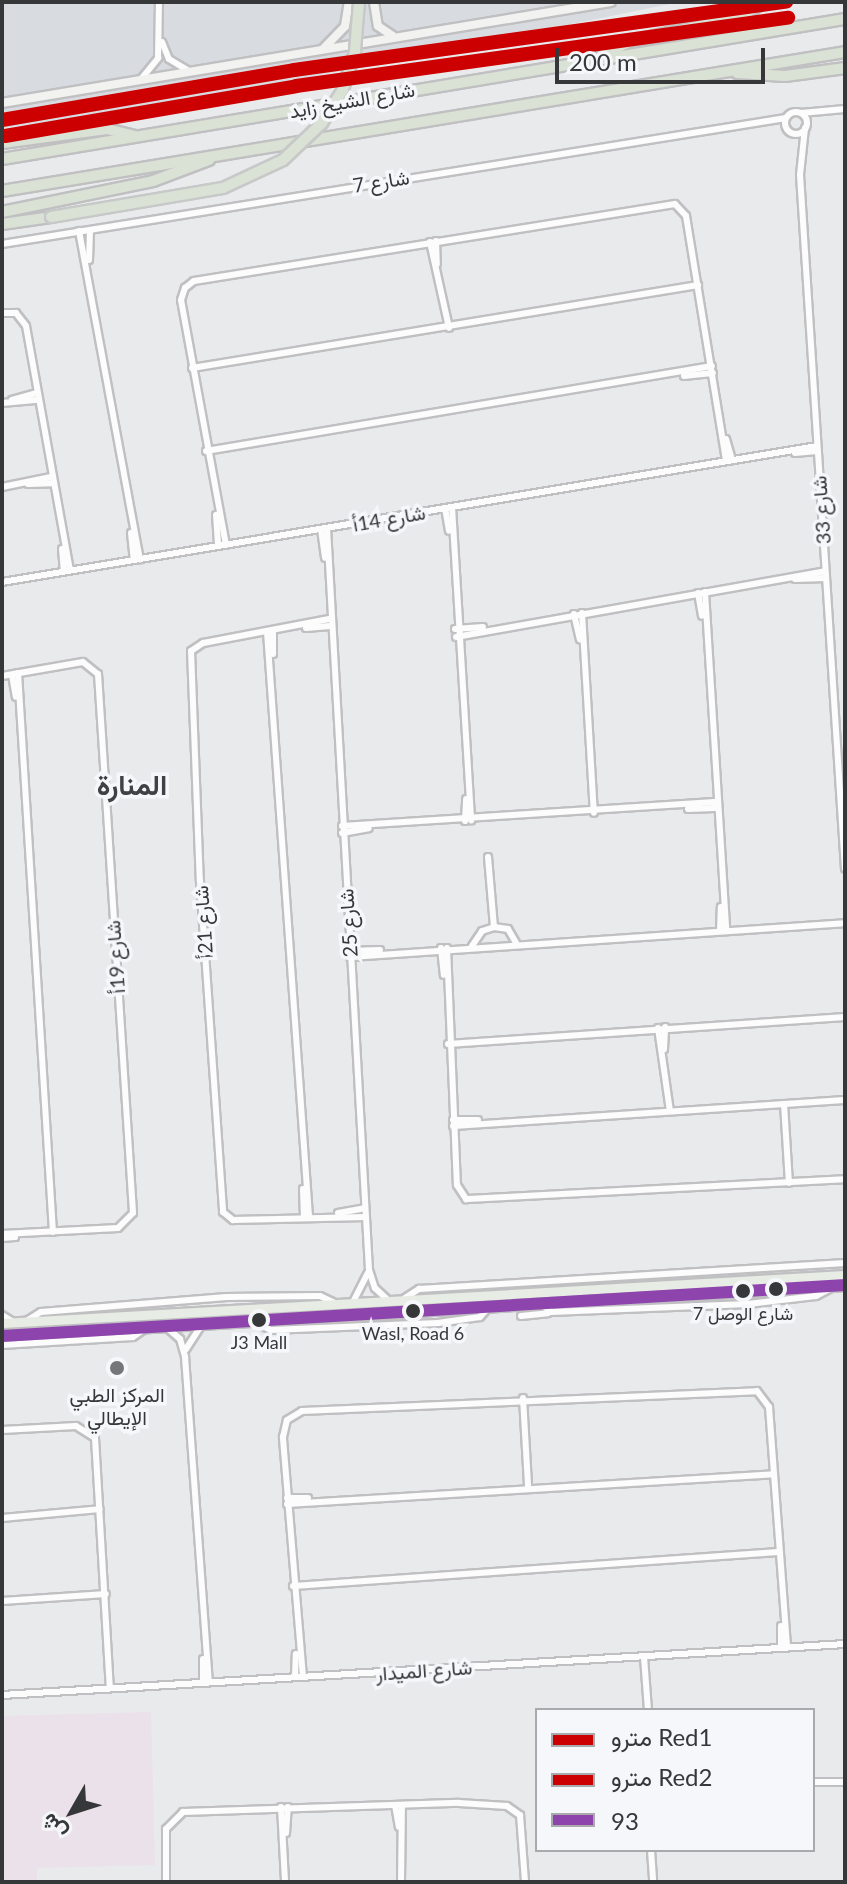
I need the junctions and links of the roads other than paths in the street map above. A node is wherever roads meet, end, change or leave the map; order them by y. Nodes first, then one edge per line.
1 (159, 2) edge
2 (374, 2) edge
3 (611, 2) edge
4 (764, 2) edge
5 (352, 4) edge
6 (375, 14) junction
7 (845, 19) edge
8 (160, 35) junction
9 (398, 37) junction
10 (323, 49) junction
11 (845, 52) edge
12 (598, 59) junction
13 (845, 68) edge
14 (194, 71) junction
15 (728, 71) junction
16 (139, 80) junction
17 (2, 103) edge
18 (845, 109) edge
19 (801, 113) junction
20 (825, 113) junction
21 (786, 118) junction
22 (762, 124) junction
23 (806, 126) junction
24 (790, 131) junction
25 (137, 137) junction
26 (2, 143) edge
27 (799, 150) junction
28 (219, 155) junction
29 (2, 159) edge
30 (2, 191) edge
31 (2, 212) edge
32 (2, 224) edge
33 (90, 230) junction
34 (79, 231) junction
35 (433, 242) junction
36 (2, 244) edge
37 (89, 264) junction
38 (698, 288) junction
39 (5, 312) edge
40 (446, 328) junction
41 (712, 369) junction
42 (192, 371) junction
43 (38, 396) junction
44 (3, 403) edge
45 (817, 449) junction
46 (206, 453) junction
47 (729, 460) junction
48 (52, 480) junction
49 (2, 487) edge
50 (448, 508) junction
51 (324, 529) junction
52 (222, 545) junction
53 (137, 560) junction
54 (67, 571) junction
55 (825, 574) junction
56 (2, 582) edge
57 (702, 593) junction
58 (578, 613) junction
59 (329, 622) junction
60 (270, 632) junction
61 (455, 633) junction
62 (15, 674) junction
63 (2, 676) edge
64 (715, 805) junction
65 (592, 813) junction
66 (468, 820) junction
67 (342, 829) junction
68 (844, 830) edge
69 (488, 857) dead end
70 (845, 869) edge
71 (845, 923) edge
72 (494, 927) junction
73 (723, 930) junction
74 (516, 943) junction
75 (472, 946) junction
76 (444, 948) junction
77 (350, 954) junction
78 (845, 1017) edge
79 (661, 1028) junction
80 (448, 1041) junction
81 (845, 1100) edge
82 (787, 1104) junction
83 (667, 1111) junction
84 (453, 1123) junction
85 (845, 1179) edge
86 (792, 1182) junction
87 (365, 1208) junction
88 (330, 1215) junction
89 (306, 1216) junction
90 (366, 1217) junction
91 (50, 1232) junction
92 (2, 1236) edge
93 (845, 1263) edge
94 (369, 1270) junction
95 (845, 1275) edge
96 (841, 1285) edge
97 (404, 1299) junction
98 (388, 1300) junction
99 (353, 1302) junction
100 (540, 1303) junction
101 (551, 1312) junction
102 (2, 1315) edge
103 (521, 1316) dead end
104 (7, 1323) edge
105 (204, 1323) junction
106 (165, 1326) junction
107 (148, 1327) junction
108 (2, 1336) edge
109 (2, 1345) edge
110 (185, 1357) junction
111 (526, 1398) junction
112 (2, 1430) edge
113 (773, 1471) junction
114 (532, 1486) junction
115 (287, 1501) junction
116 (100, 1512) junction
117 (2, 1518) edge
118 (779, 1555) junction
119 (293, 1584) junction
120 (106, 1596) junction
121 (2, 1601) edge
122 (845, 1644) edge
123 (784, 1647) junction
124 (646, 1657) junction
125 (299, 1677) junction
126 (206, 1682) junction
127 (114, 1688) junction
128 (2, 1695) edge
129 (648, 1708) edge
130 (815, 1782) edge
131 (845, 1782) edge
132 (399, 1805) junction
133 (284, 1807) junction
134 (651, 1852) edge
135 (652, 1880) edge
136 (166, 1882) edge
137 (285, 1882) edge
138 (401, 1882) edge
139 (525, 1882) edge

1 - 8 street
2 - 6 street
3 - 9 street
4 - 12 highway
5 - 6 street
5 - 10 street
5 - 32 highway, bridge
6 - 9 street
7 - 12 highway, شارع الشيخ زايد
8 - 14 street
8 - 16 street
9 - 10 street
10 - 14 street
11 - 15 highway, شارع الشيخ زايد
12 - 25 highway, شارع الشيخ زايد
13 - 15 highway
14 - 16 street
15 - 28 highway, شارع الشيخ زايد
16 - 17 street
18 - 20 street
19 - 20 street
19 - 21 street, شارع 7
19 - 23 street
20 - 23 street
21 - 22 street, شارع 7
21 - 24 street, شارع 33
22 - 24 street, شارع 7
22 - 33 street, شارع 7
23 - 24 street
23 - 27 street, شارع 33
24 - 27 street, شارع 33
25 - 26 highway
25 - 29 highway, شارع الشيخ زايد
27 - 45 street, شارع 33
28 - 30 highway, شارع الشيخ زايد
28 - 31 highway
33 - 34 street, شارع 7
33 - 37 street
34 - 36 street, شارع 7
34 - 37 street
35 - 38 street
35 - 40 street
35 - 42 street
37 - 53 street
38 - 40 street
38 - 41 street
39 - 43 street
40 - 42 street
41 - 46 street
41 - 47 street
42 - 46 street
43 - 44 street
43 - 48 street
45 - 47 street, شارع 14أ
45 - 55 street, شارع 33
46 - 52 street
47 - 50 street, شارع 14أ
48 - 49 street
48 - 54 street
50 - 51 street, شارع 14أ
50 - 61 street
51 - 52 street, شارع 14أ
51 - 59 street, شارع 25
52 - 53 street, شارع 14أ
53 - 54 street, شارع 14أ
54 - 56 street, شارع 14أ
55 - 57 street
55 - 68 street, شارع 33
57 - 58 street
57 - 64 street
58 - 61 street
58 - 65 street
59 - 60 street
59 - 67 street, شارع 25
60 - 89 street
60 - 89 street, شارع 21أ
61 - 66 street
62 - 63 street
62 - 91 street
62 - 91 street, شارع 19أ
64 - 65 street
64 - 73 street
65 - 66 street
66 - 67 street
67 - 77 street, شارع 25
68 - 70 street, شارع 33
69 - 72 street
71 - 73 street
72 - 74 street
72 - 75 street
73 - 74 street
74 - 75 street
75 - 76 street
76 - 77 street
76 - 80 street
77 - 87 street, شارع 25
78 - 79 street
79 - 80 street
79 - 83 street
80 - 84 street
81 - 82 street
82 - 83 street
82 - 86 street
83 - 84 street
84 - 86 street
85 - 86 street
87 - 88 street
87 - 90 street, شارع 25
88 - 89 street
88 - 90 street
90 - 94 street, شارع 25
91 - 92 street
93 - 97 street
94 - 98 street, شارع 25
94 - 99 street, شارع 25
95 - 97 main road
96 - 100 main road
96 - 101 street
97 - 98 main road
98 - 99 main road
99 - 104 main road
100 - 101 street
100 - 105 main road
101 - 103 street
102 - 104 street
105 - 106 main road
105 - 110 street
106 - 107 main road
106 - 110 street
107 - 108 main road
107 - 109 street
110 - 126 street
111 - 113 street
111 - 114 street
111 - 115 street
112 - 116 street
113 - 114 street
113 - 118 street
114 - 115 street
115 - 119 street
116 - 117 street
116 - 120 street
118 - 119 street
118 - 123 street
119 - 125 street
120 - 121 street
120 - 127 street
122 - 123 street, شارع الميدار
123 - 124 street, شارع الميدار
124 - 125 street, شارع الميدار
124 - 129 street
125 - 126 street, شارع الميدار
126 - 127 street, شارع الميدار
127 - 128 street, شارع الميدار
130 - 131 street
132 - 133 street
132 - 138 street
132 - 139 street
133 - 136 street
133 - 137 street
134 - 135 street

